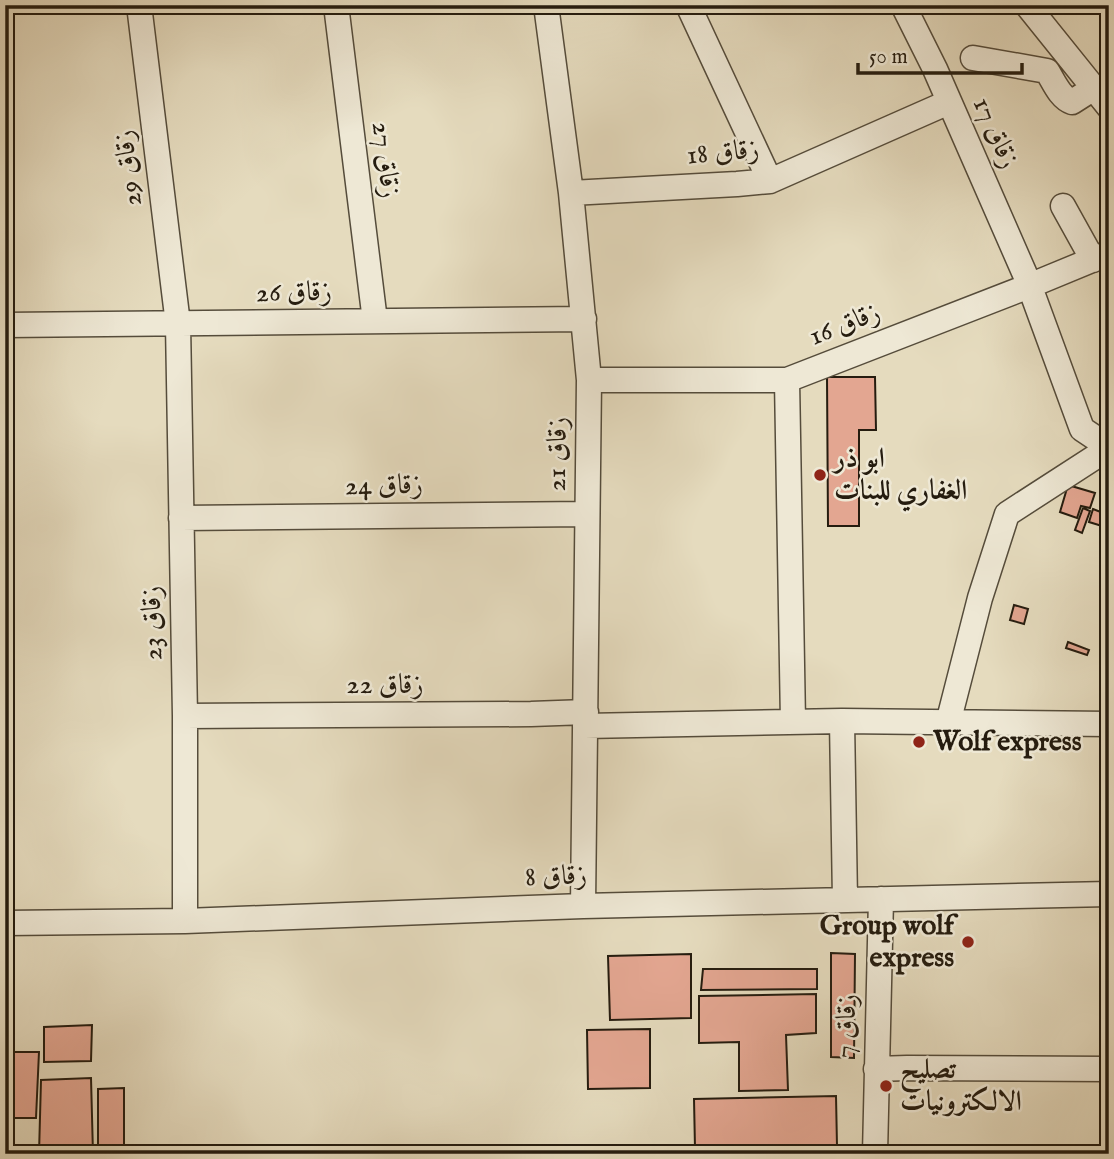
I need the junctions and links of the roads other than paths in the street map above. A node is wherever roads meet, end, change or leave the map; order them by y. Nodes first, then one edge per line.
1 (139, 5) edge
2 (336, 5) edge
3 (546, 5) edge
4 (688, 5) edge
5 (903, 5) edge
6 (1027, 5) edge
7 (973, 58) dead end
8 (1101, 98) edge
9 (949, 102) junction
10 (770, 181) junction
11 (571, 193) junction
12 (1063, 206) dead end
13 (1101, 257) edge
14 (1029, 286) junction
15 (584, 319) junction
16 (375, 321) junction
17 (178, 324) junction
18 (5, 325) edge
19 (589, 380) junction
20 (787, 380) junction
21 (1109, 447) edge
22 (587, 514) junction
23 (181, 518) junction
24 (185, 716) junction
25 (585, 719) junction
26 (842, 721) junction
27 (793, 722) junction
28 (948, 723) junction
29 (1109, 723) edge
30 (1109, 894) edge
31 (881, 899) junction
32 (845, 900) junction
33 (583, 906) junction
34 (185, 921) junction
35 (5, 923) edge
36 (876, 1069) junction
37 (1109, 1069) edge
38 (875, 1154) edge

1 - 17 street, زقاق 29
2 - 16 street, زقاق 27
3 - 11 street, زقاق 21
4 - 10 street
5 - 9 street, زقاق 17
6 - 8 street
7 - 8 street
9 - 10 street, زقاق 18
9 - 14 street, زقاق 17
10 - 11 street, زقاق 18
11 - 15 street, زقاق 21
12 - 13 street
13 - 14 street, زقاق 16
14 - 20 street, زقاق 16
14 - 21 street, زقاق 17
15 - 16 street, زقاق 26
15 - 19 street, زقاق 21
16 - 17 street, زقاق 26
17 - 18 street, زقاق 26
17 - 23 street, زقاق 23
19 - 20 street, زقاق 16
19 - 22 street, زقاق 21
20 - 27 street
21 - 28 street
22 - 23 street, زقاق 24
22 - 25 street, زقاق 21
23 - 24 street, زقاق 23
24 - 25 street, زقاق 22
24 - 34 street, زقاق 23
25 - 27 street, زقاق 22
25 - 33 street, زقاق 21
26 - 27 street, زقاق 22
26 - 28 street, زقاق 22
26 - 32 street
28 - 29 street, زقاق 22
30 - 31 street, زقاق 8
31 - 32 street, زقاق 8
31 - 36 street, زقاق 7
32 - 33 street, زقاق 8
33 - 34 street, زقاق 8
34 - 35 street, زقاق 8
36 - 37 street
36 - 38 street, زقاق 7

